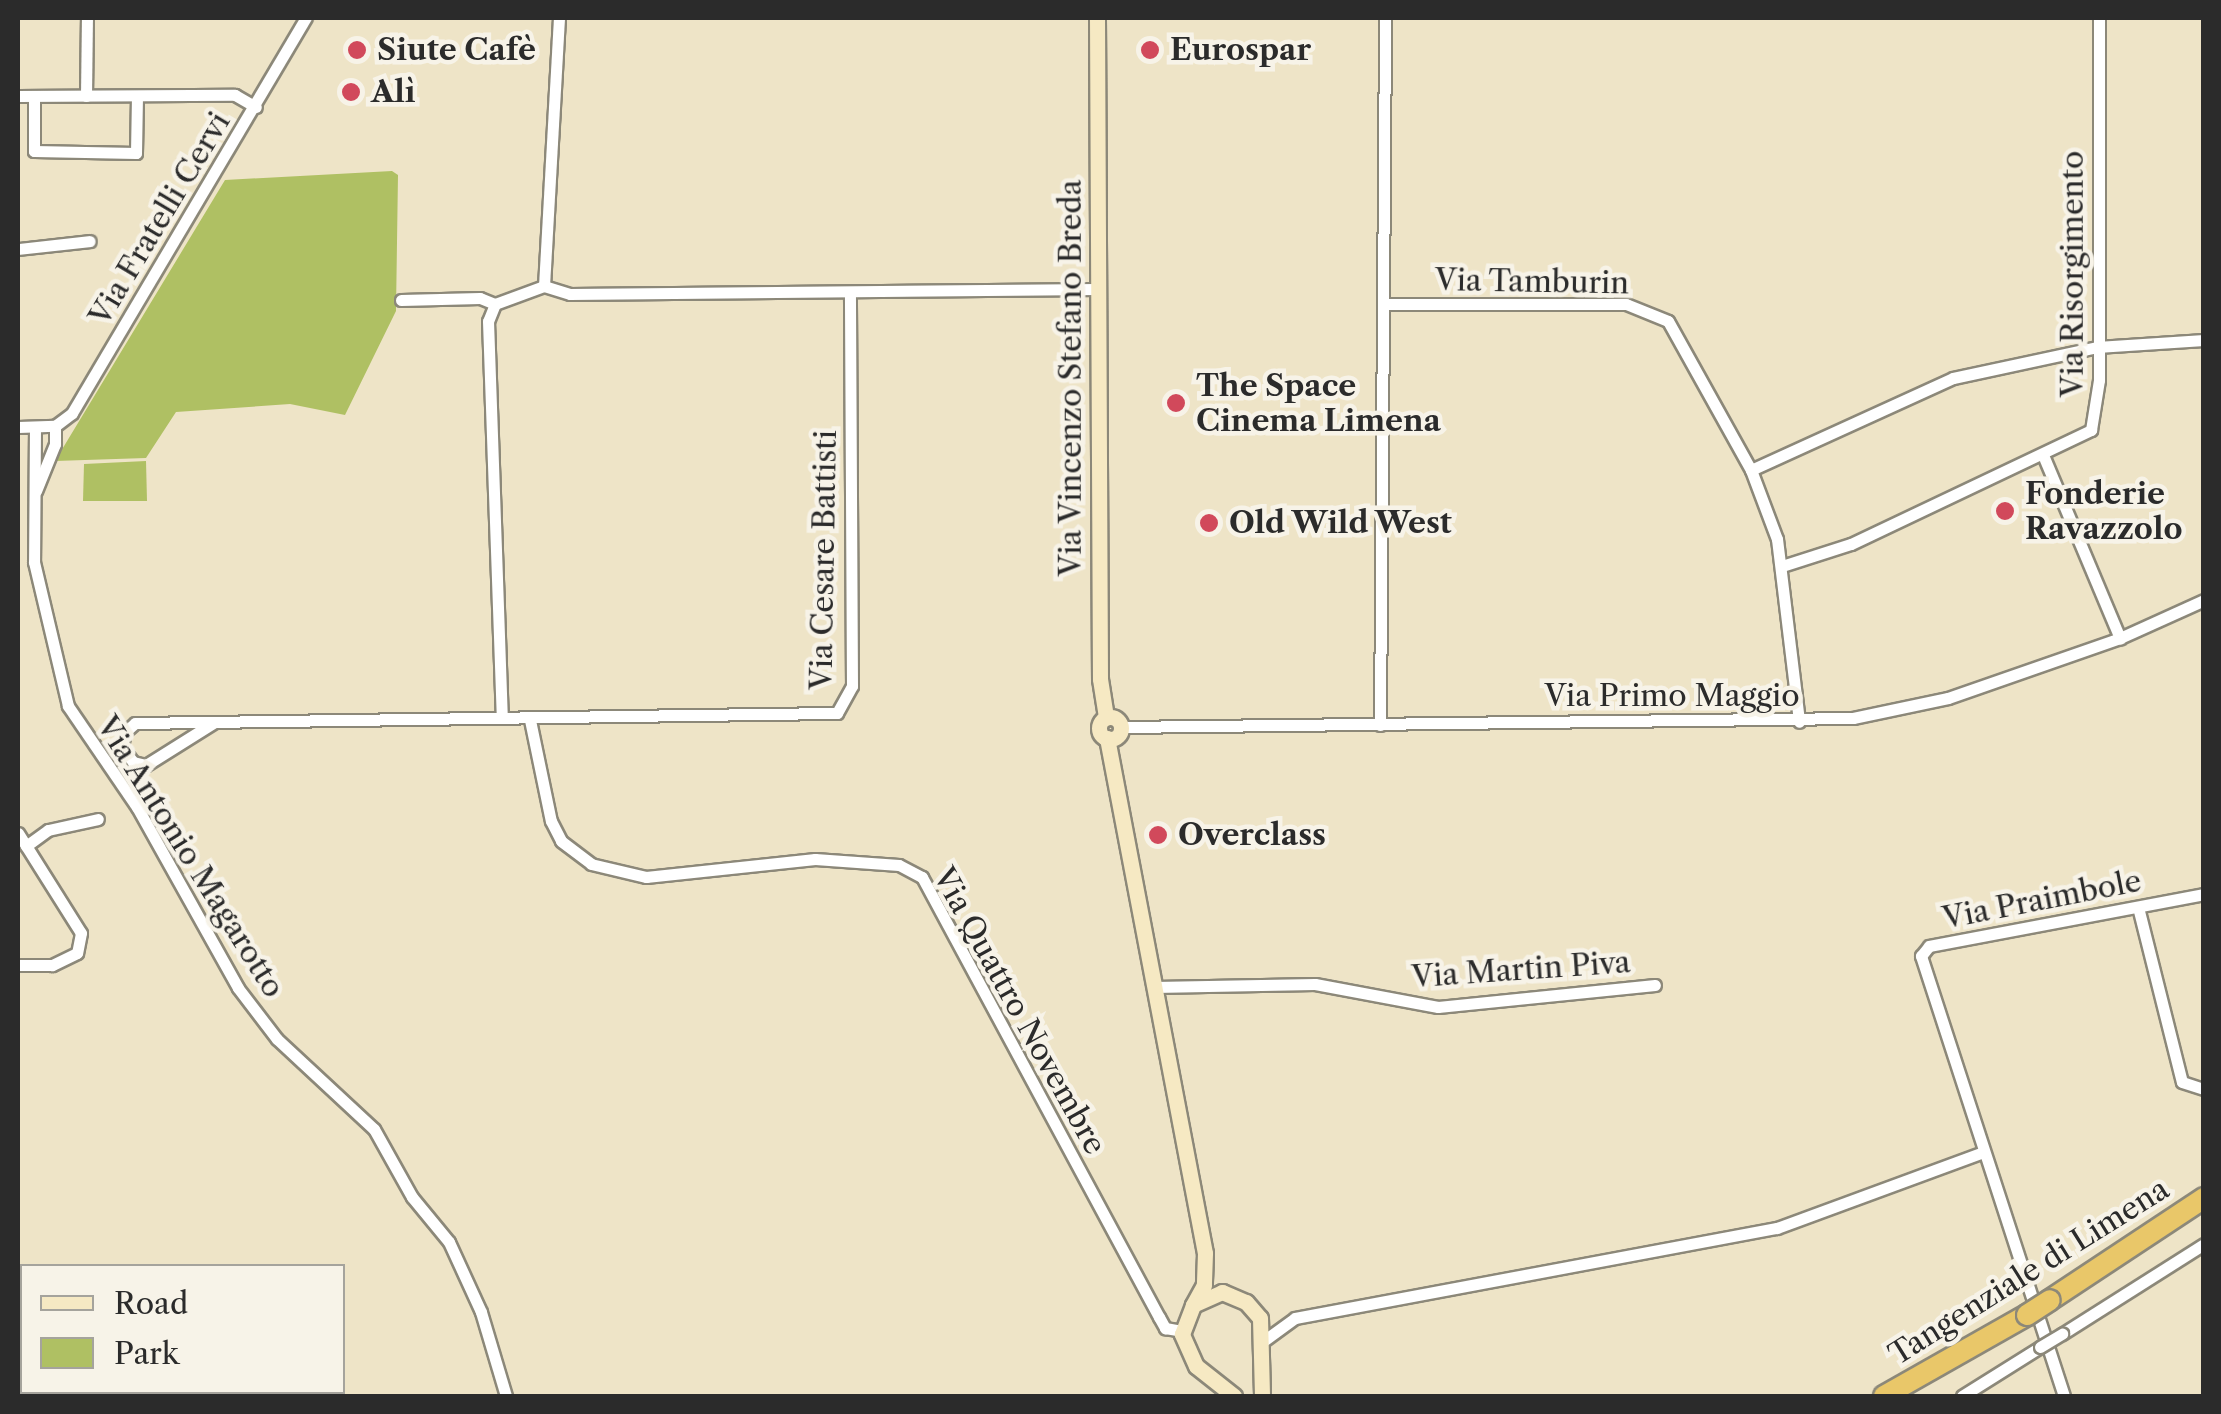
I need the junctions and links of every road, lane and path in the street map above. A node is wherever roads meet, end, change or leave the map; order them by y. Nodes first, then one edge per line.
1 (87, 18) edge
2 (310, 18) edge
3 (559, 18) edge
4 (1100, 18) edge
5 (1385, 18) edge
6 (2099, 18) edge
7 (18, 96) edge
8 (34, 96) junction
9 (86, 96) junction
10 (138, 97) junction
11 (256, 108) junction
12 (90, 241) dead end
13 (18, 249) edge
14 (544, 286) junction
15 (1097, 289) junction
16 (850, 294) junction
17 (402, 300) dead end
18 (496, 304) junction
19 (1384, 304) junction
20 (2204, 340) edge
21 (2097, 347) junction
22 (18, 426) edge
23 (54, 426) junction
24 (35, 427) junction
25 (2043, 454) junction
26 (1751, 470) junction
27 (31, 510) junction
28 (1782, 566) junction
29 (2204, 600) edge
30 (2120, 638) junction
31 (502, 713) junction
32 (530, 720) junction
33 (1799, 722) junction
34 (213, 723) junction
35 (1380, 725) junction
36 (1111, 728) junction
37 (98, 819) dead end
38 (18, 833) edge
39 (26, 846) junction
40 (2204, 894) edge
41 (2138, 907) junction
42 (18, 965) edge
43 (1654, 985) dead end
44 (1154, 987) junction
45 (2204, 1089) edge
46 (1980, 1153) junction
47 (2204, 1198) edge
48 (2204, 1214) edge
49 (2204, 1244) edge
50 (1205, 1253) junction
51 (1235, 1296) junction
52 (1193, 1305) junction
53 (2052, 1307) junction
54 (1254, 1310) junction
55 (1295, 1318) junction
56 (2029, 1321) junction
57 (1182, 1330) junction
58 (1262, 1342) junction
59 (506, 1396) edge
60 (1234, 1396) edge
61 (1262, 1396) edge
62 (1884, 1396) edge
63 (1911, 1396) edge
64 (1962, 1396) edge
65 (2064, 1396) edge

1 - 9 street
2 - 11 street, Via Fratelli Cervi
3 - 14 street
4 - 15 street, Via Vincenzo Stefano Breda
5 - 19 street
6 - 21 street, Via Risorgimento
7 - 8 street
8 - 9 street
8 - 10 street
9 - 10 street
10 - 11 street
11 - 23 street, Via Fratelli Cervi
12 - 13 street
14 - 16 street
14 - 18 street
15 - 16 street
15 - 36 street, Via Vincenzo Stefano Breda
16 - 32 street, Via Cesare Battisti
17 - 18 street
18 - 31 street
19 - 26 street, Via Tamburin
19 - 35 street
20 - 21 street
21 - 25 street, Via Risorgimento
21 - 26 street
22 - 24 street
23 - 24 street
23 - 27 street, Via Antonio Magarotto
24 - 27 street, Via Antonio Magarotto
25 - 28 street, Via Risorgimento
25 - 30 street
26 - 28 street, Via Tamburin
27 - 59 street, Via Antonio Magarotto
28 - 33 street, Via Tamburin
29 - 30 street, Via Primo Maggio
30 - 33 street, Via Primo Maggio
31 - 32 street, Via Cesare Battisti
31 - 34 street, Via Cesare Battisti
32 - 57 street, Via Quattro Novembre
33 - 35 street, Via Primo Maggio
34 - 34 street, Via Cesare Battisti
35 - 36 street, Via Primo Maggio
36 - 44 street, Via Vincenzo Stefano Breda
37 - 39 street
38 - 39 street
39 - 42 street
40 - 41 street, Via Praimbole
41 - 45 street
41 - 46 street, Via Praimbole
43 - 44 street, Via Martin Piva
44 - 50 street, Via Vincenzo Stefano Breda
46 - 55 street
46 - 65 street
47 - 53 highway, Tangenziale di Limena
48 - 53 highway, Tangenziale di Limena
49 - 64 street, bridge
50 - 51 street, Via Vincenzo Stefano Breda
50 - 52 street, Via Vincenzo Stefano Breda
51 - 52 street
51 - 54 street, Via Vincenzo Stefano Breda
52 - 57 street, Via Vincenzo Stefano Breda
53 - 56 highway, Tangenziale di Limena
54 - 55 street
54 - 58 street
55 - 58 street
56 - 62 highway, Tangenziale di Limena
56 - 63 highway, Tangenziale di Limena
57 - 60 street
58 - 61 street

